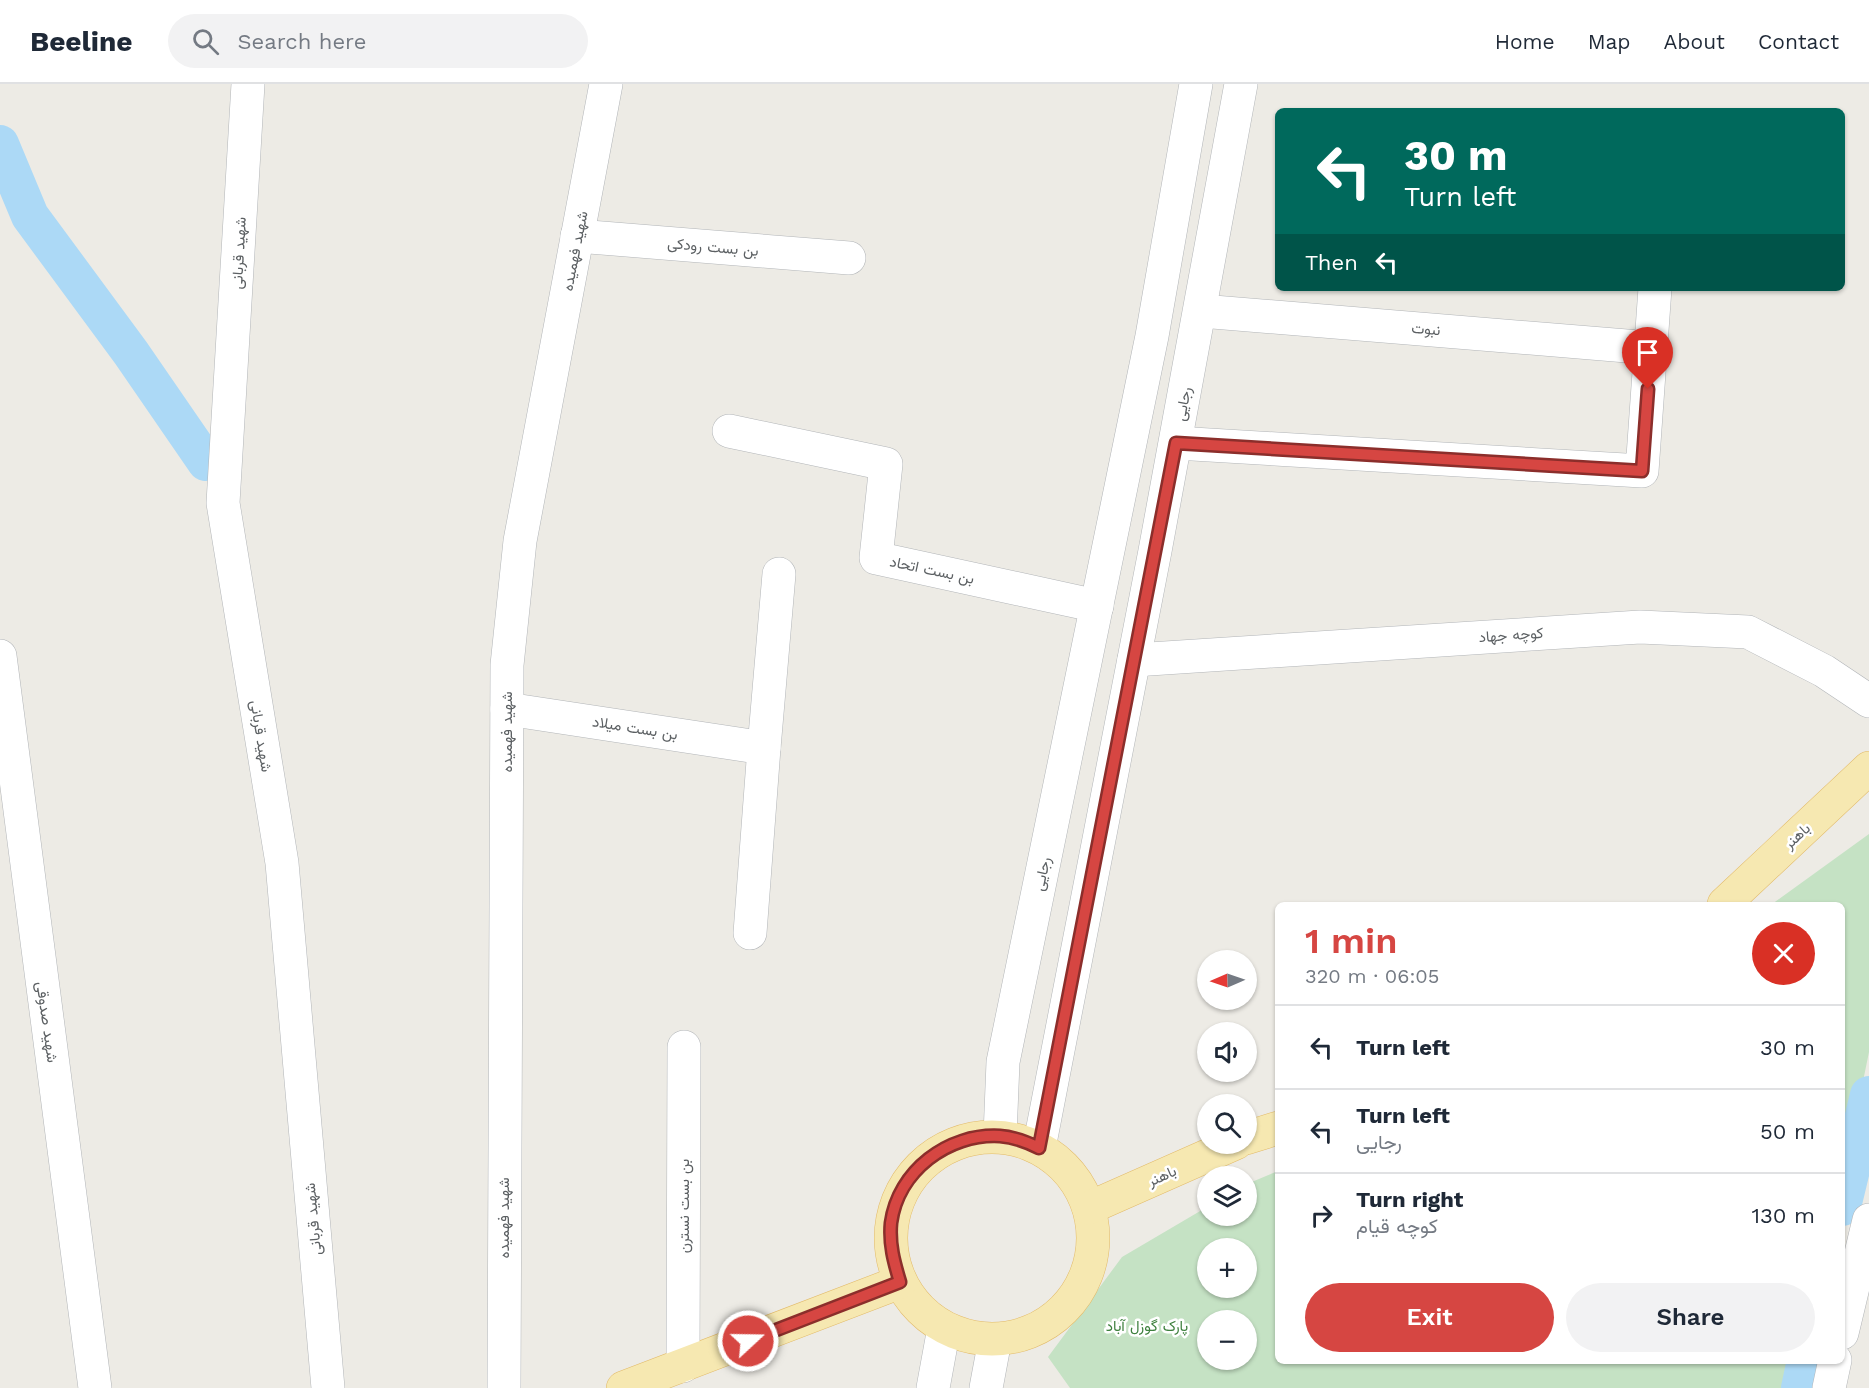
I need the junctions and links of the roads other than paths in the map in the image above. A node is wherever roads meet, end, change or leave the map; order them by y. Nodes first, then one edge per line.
1 (248, 84) edge
2 (606, 84) edge
3 (1196, 84) edge
4 (1241, 84) edge
5 (578, 236) junction
6 (849, 258) dead end
7 (1655, 291) edge
8 (1201, 311) junction
9 (1651, 348) junction
10 (729, 431) dead end
11 (1176, 443) junction
12 (779, 574) dead end
13 (1097, 606) junction
14 (0, 656) edge
15 (1134, 660) junction
16 (1869, 701) edge
17 (507, 709) junction
18 (764, 748) junction
19 (1869, 768) edge
20 (13, 859) edge
21 (1726, 902) edge
22 (750, 933) dead end
23 (684, 1047) dead end
24 (1275, 1129) edge
25 (1257, 1135) edge
26 (1000, 1136) junction
27 (1039, 1148) junction
28 (1211, 1154) edge
29 (1089, 1208) junction
30 (1869, 1220) edge
31 (900, 1282) junction
32 (1845, 1320) edge
33 (944, 1328) junction
34 (995, 1340) junction
35 (1834, 1364) edge
36 (683, 1366) junction
37 (95, 1388) edge
38 (328, 1388) edge
39 (504, 1388) edge
40 (623, 1388) edge
41 (933, 1388) edge
42 (986, 1388) edge
43 (1829, 1388) edge

1 - 38 street, شهید قربانی
2 - 5 street, شهید فهمیده
3 - 13 street, رجایی
4 - 8 street, رجایی
5 - 6 street, بن بست رودکی
5 - 17 street, شهید فهمیده
7 - 9 street
8 - 9 street, نبوت
8 - 11 street, رجایی
9 - 11 street
10 - 13 street, بن بست اتحاد
11 - 15 street, رجایی
12 - 18 street
13 - 26 street, رجایی
14 - 20 street, شهید صدوقی
15 - 16 street, کوچه جهاد
15 - 27 street, رجایی
17 - 18 street, بن بست میلاد
17 - 39 street, شهید فهمیده
18 - 22 street
19 - 21 main road, باهنر
20 - 37 street, شهید صدوقی
23 - 36 street, بن بست نسترن
24 - 25 main road
26 - 27 main road
26 - 31 main road
27 - 29 main road
28 - 29 main road, باهنر
29 - 34 main road
30 - 32 street
31 - 33 main road
31 - 36 main road
33 - 34 main road
33 - 41 street
34 - 42 street
35 - 43 street
36 - 40 main road

